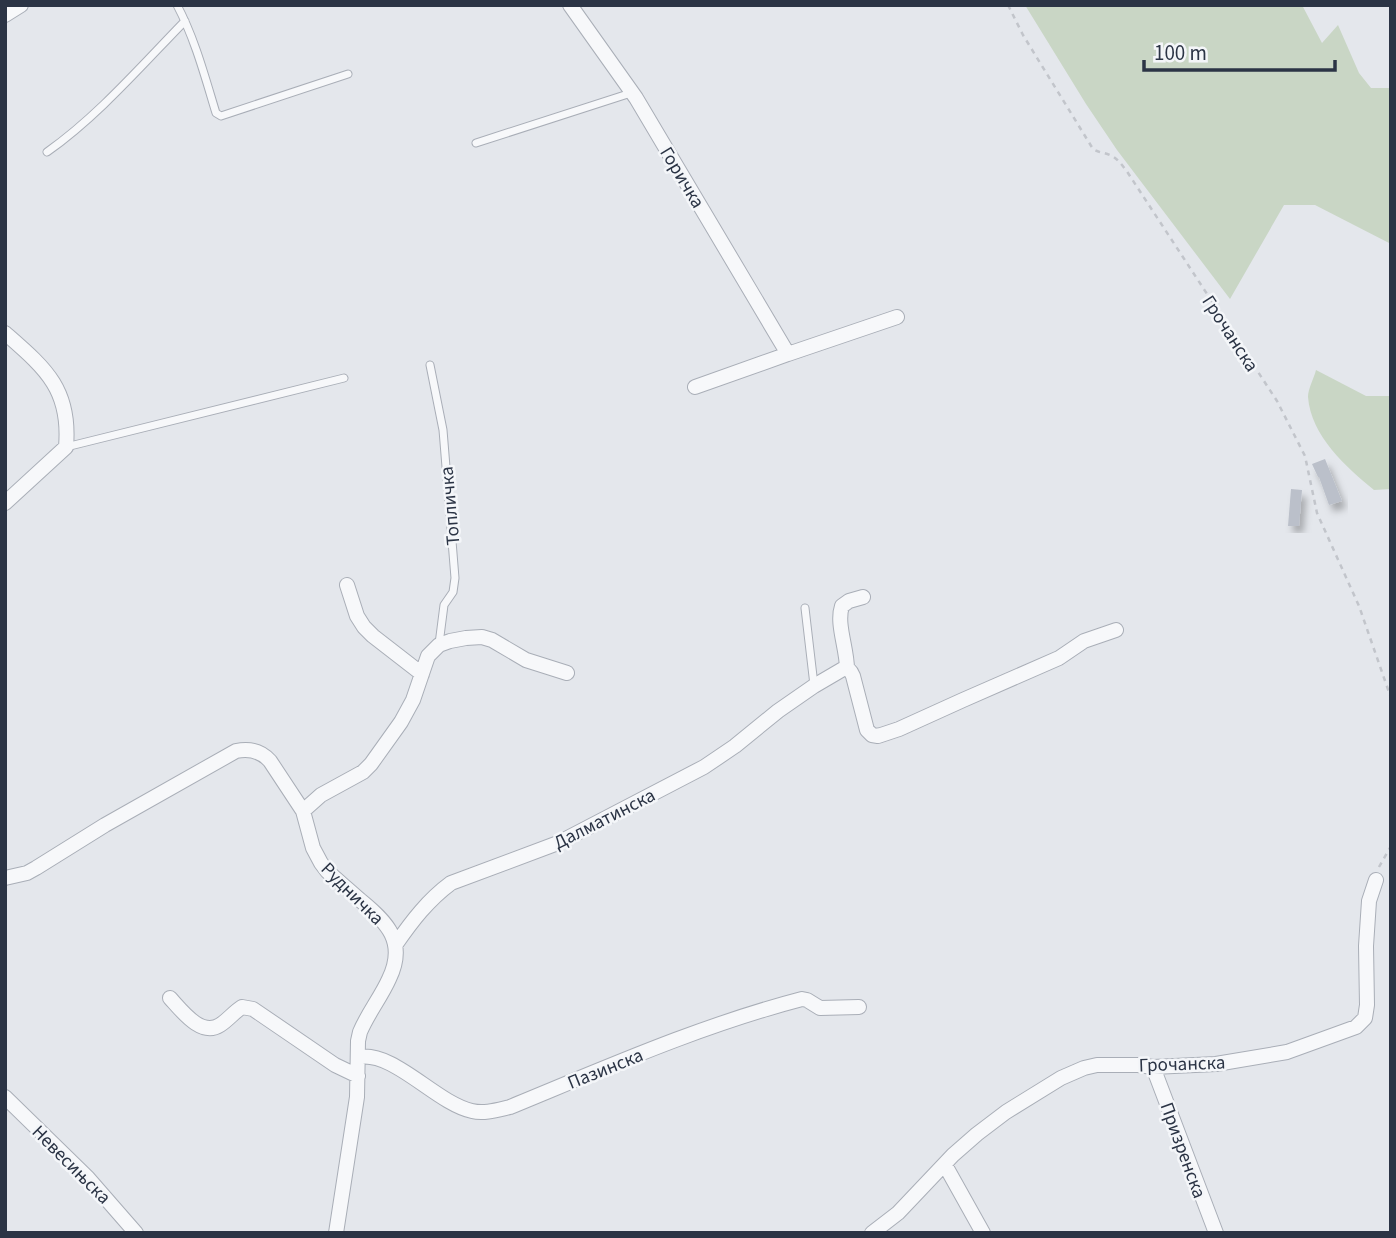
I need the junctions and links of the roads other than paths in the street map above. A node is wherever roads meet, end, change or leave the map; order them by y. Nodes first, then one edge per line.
1 (21, 5) edge
2 (177, 5) edge
3 (570, 5) edge
4 (5, 15) edge
5 (185, 21) junction
6 (348, 74) dead end
7 (632, 93) junction
8 (476, 143) dead end
9 (47, 152) dead end
10 (897, 317) dead end
11 (5, 333) edge
12 (788, 354) junction
13 (430, 365) dead end
14 (344, 378) dead end
15 (695, 387) dead end
16 (66, 447) junction
17 (5, 503) edge
18 (347, 585) dead end
19 (863, 597) dead end
20 (805, 608) dead end
21 (1116, 630) dead end
22 (439, 645) junction
23 (847, 669) junction
24 (567, 673) dead end
25 (422, 674) junction
26 (814, 686) junction
27 (303, 811) junction
28 (5, 878) edge
29 (1376, 880) road end
30 (396, 944) junction
31 (170, 998) dead end
32 (859, 1007) dead end
33 (359, 1057) junction
34 (1153, 1066) junction
35 (358, 1076) junction
36 (5, 1097) edge
37 (945, 1165) junction
38 (136, 1233) edge
39 (336, 1233) edge
40 (872, 1233) edge
41 (983, 1233) edge
42 (1216, 1233) edge

1 - 4 street
2 - 5 lane
3 - 7 street, Горичка
5 - 6 lane
5 - 9 lane
7 - 8 lane
7 - 12 street, Горичка
10 - 12 street
11 - 16 street
12 - 15 street
13 - 22 lane, Топличка
14 - 16 lane
16 - 17 street
18 - 25 street
19 - 23 street
20 - 26 lane
21 - 23 street
22 - 24 street
22 - 25 street, Топличка
23 - 26 street, Далматинска
25 - 27 street, Топличка
26 - 30 street, Далматинска
27 - 28 street, Рудничка
27 - 30 street, Рудничка
29 - 34 street, Грочанска
30 - 33 street, Рудничка
31 - 35 street
32 - 33 street, Пазинска
33 - 35 street, Рудничка
34 - 37 street, Грочанска
34 - 42 street, Призренска
35 - 39 street, Рудничка
36 - 38 street, Невесињска
37 - 40 street, Грочанска
37 - 41 street

